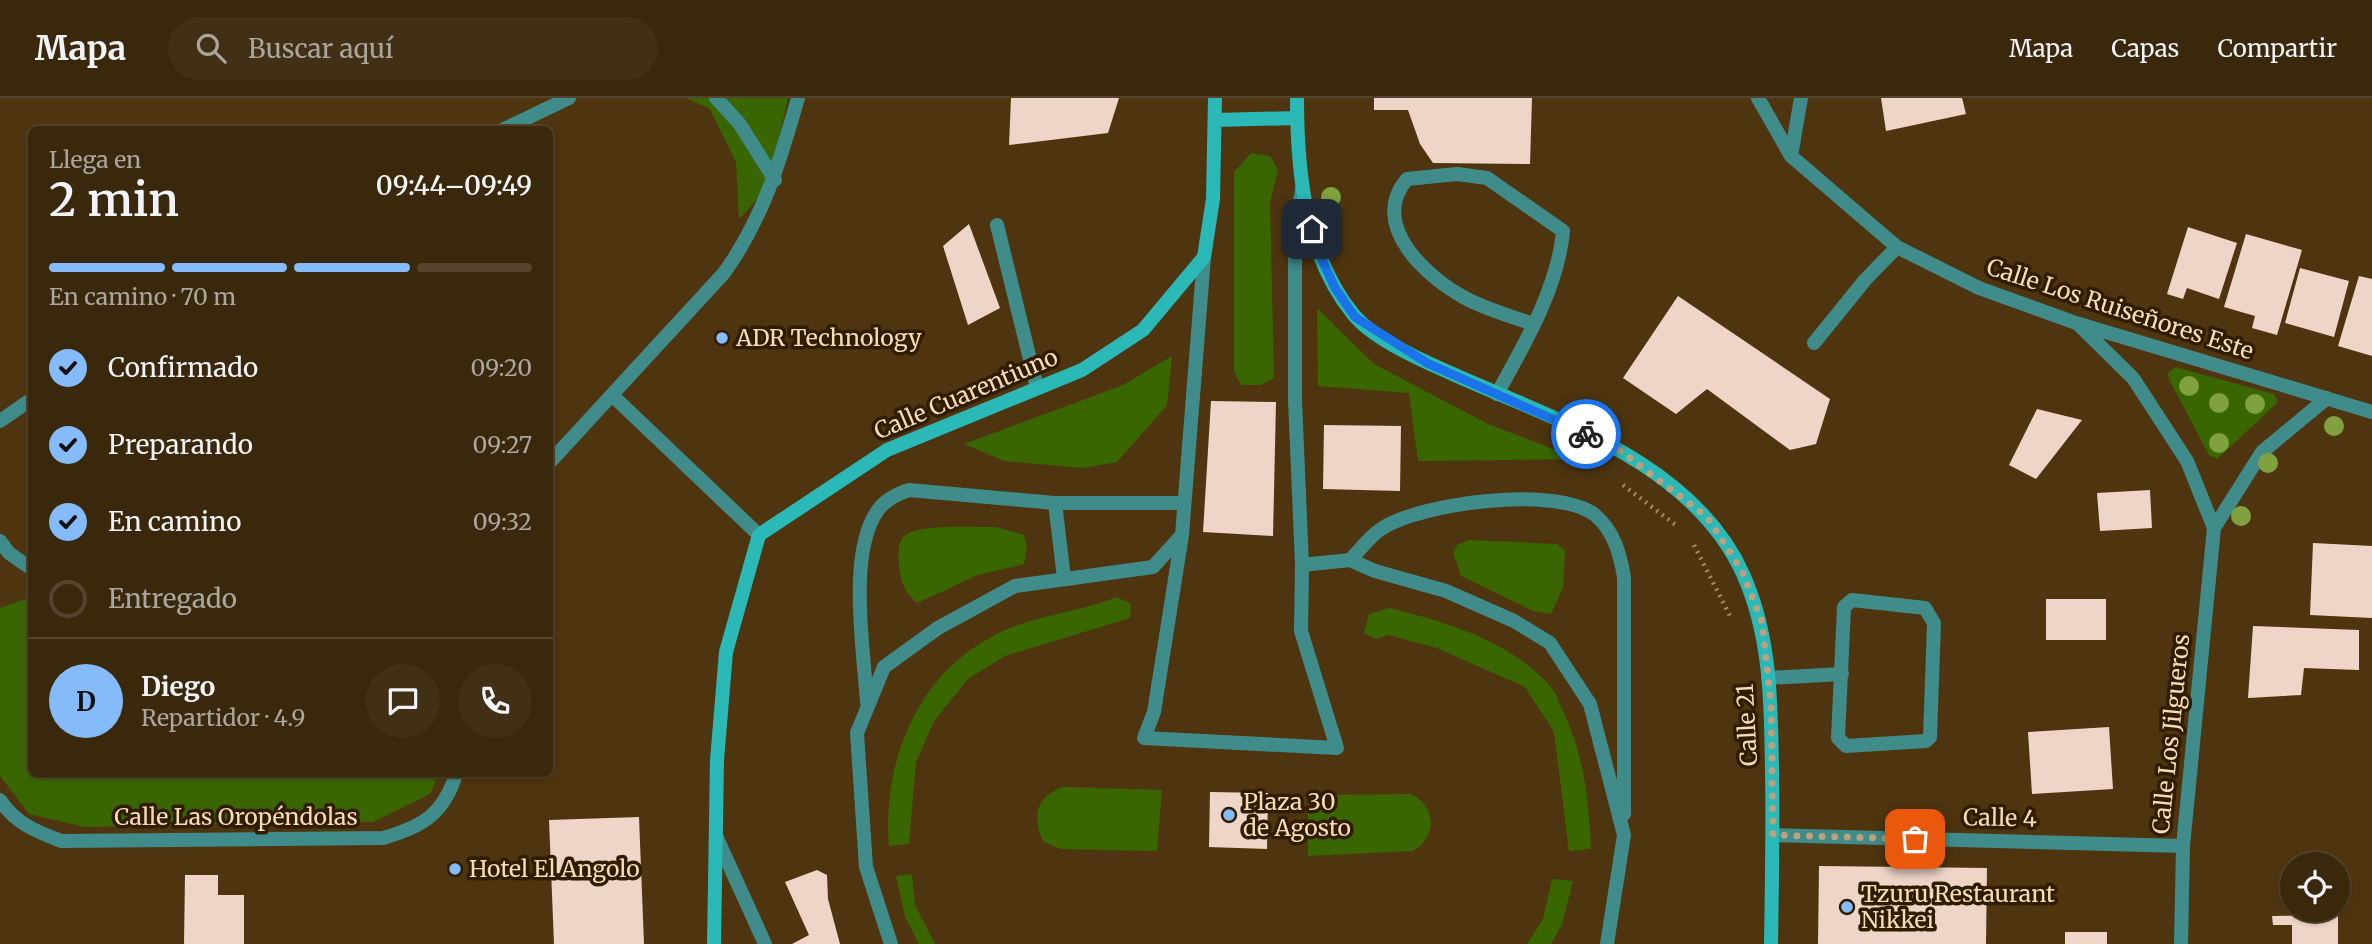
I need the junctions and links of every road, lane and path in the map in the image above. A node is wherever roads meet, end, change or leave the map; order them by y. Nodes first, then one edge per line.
1 (569, 98) edge
2 (716, 98) edge
3 (799, 98) edge
4 (1215, 98) edge
5 (1297, 98) edge
6 (1758, 98) edge
7 (1801, 98) edge
8 (1297, 118) junction
9 (1216, 120) junction
10 (510, 126) edge
11 (1791, 156) junction
12 (775, 180) junction
13 (1302, 188) junction
14 (997, 225) dead end
15 (1897, 247) junction
16 (1205, 257) junction
17 (2076, 323) junction
18 (1533, 324) junction
19 (1814, 343) dead end
20 (1037, 388) junction
21 (1497, 394) junction
22 (613, 396) junction
23 (2327, 398) junction
24 (28, 401) edge
25 (2372, 412) edge
26 (0, 421) edge
27 (553, 459) edge
28 (1055, 503) junction
29 (1184, 503) junction
30 (2214, 528) junction
31 (759, 535) junction
32 (1182, 535) junction
33 (0, 541) edge
34 (1350, 560) junction
35 (1302, 565) junction
36 (28, 566) edge
37 (1064, 578) junction
38 (1842, 674) junction
39 (1768, 678) junction
40 (867, 710) junction
41 (455, 777) edge
42 (0, 800) edge
43 (1624, 835) junction
44 (1773, 835) junction
45 (716, 836) junction
46 (2183, 846) junction
47 (714, 944) edge
48 (765, 944) edge
49 (891, 944) edge
50 (1607, 944) edge
51 (1771, 944) edge
52 (2181, 944) edge

1 - 10 street
2 - 12 street
3 - 12 street
4 - 9 street
5 - 8 street, Calle 21
6 - 11 street, Calle Los Ruiseñores Este
7 - 11 street
8 - 9 street
8 - 13 street, Calle 21
9 - 16 street
11 - 15 street, Calle Los Ruiseñores Este
12 - 22 street
13 - 21 street, Calle 21
13 - 35 street
14 - 20 street
15 - 17 street, Calle Los Ruiseñores Este
15 - 19 street
16 - 20 street, Calle Cuarentiuno
16 - 29 street
17 - 23 street, Calle Los Ruiseñores Este
17 - 30 street, Calle Los Jilgueros
18 - 18 street
18 - 21 street
20 - 31 street, Calle Cuarentiuno
21 - 39 street, Calle 21
22 - 27 street
22 - 31 street
23 - 25 street, Calle Los Ruiseñores Este
23 - 30 street, Calle Los Jilgueros
24 - 26 street
28 - 29 street
28 - 37 street
28 - 40 street
29 - 32 street
30 - 46 street, Calle Los Jilgueros
31 - 45 street
32 - 35 street
32 - 37 street
33 - 36 street
34 - 35 street
34 - 43 street
34 - 43 street
37 - 40 street
38 - 38 street
38 - 39 street
39 - 44 street, Calle 21
40 - 49 street
41 - 42 street, Calle Las Oropéndolas
43 - 50 street
44 - 46 street, Calle 4
44 - 51 street, Calle 21
45 - 47 street
45 - 48 street
46 - 52 street, Calle Los Jilgueros

